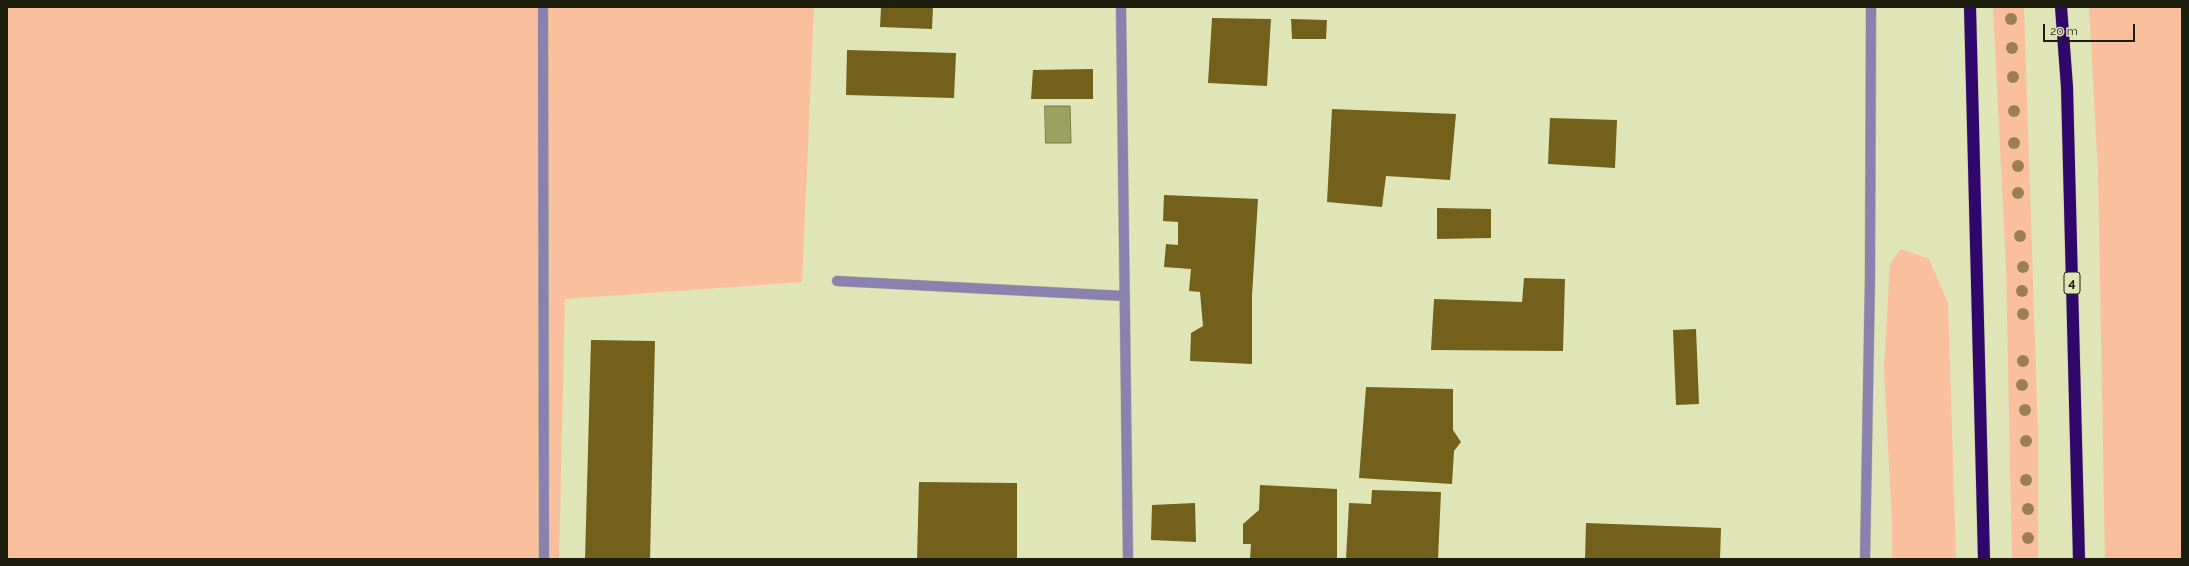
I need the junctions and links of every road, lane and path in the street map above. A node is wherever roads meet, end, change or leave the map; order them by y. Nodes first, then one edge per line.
1 (543, 7) edge
2 (1121, 7) edge
3 (1871, 7) edge
4 (1970, 7) edge
5 (2061, 7) edge
6 (837, 281) dead end
7 (1124, 296) junction
8 (544, 559) edge
9 (1128, 559) edge
10 (1865, 559) edge
11 (1984, 559) edge
12 (2079, 559) edge

1 - 8 street
2 - 7 street
3 - 10 street
4 - 11 highway
5 - 12 highway, 4
6 - 7 street
7 - 9 street

